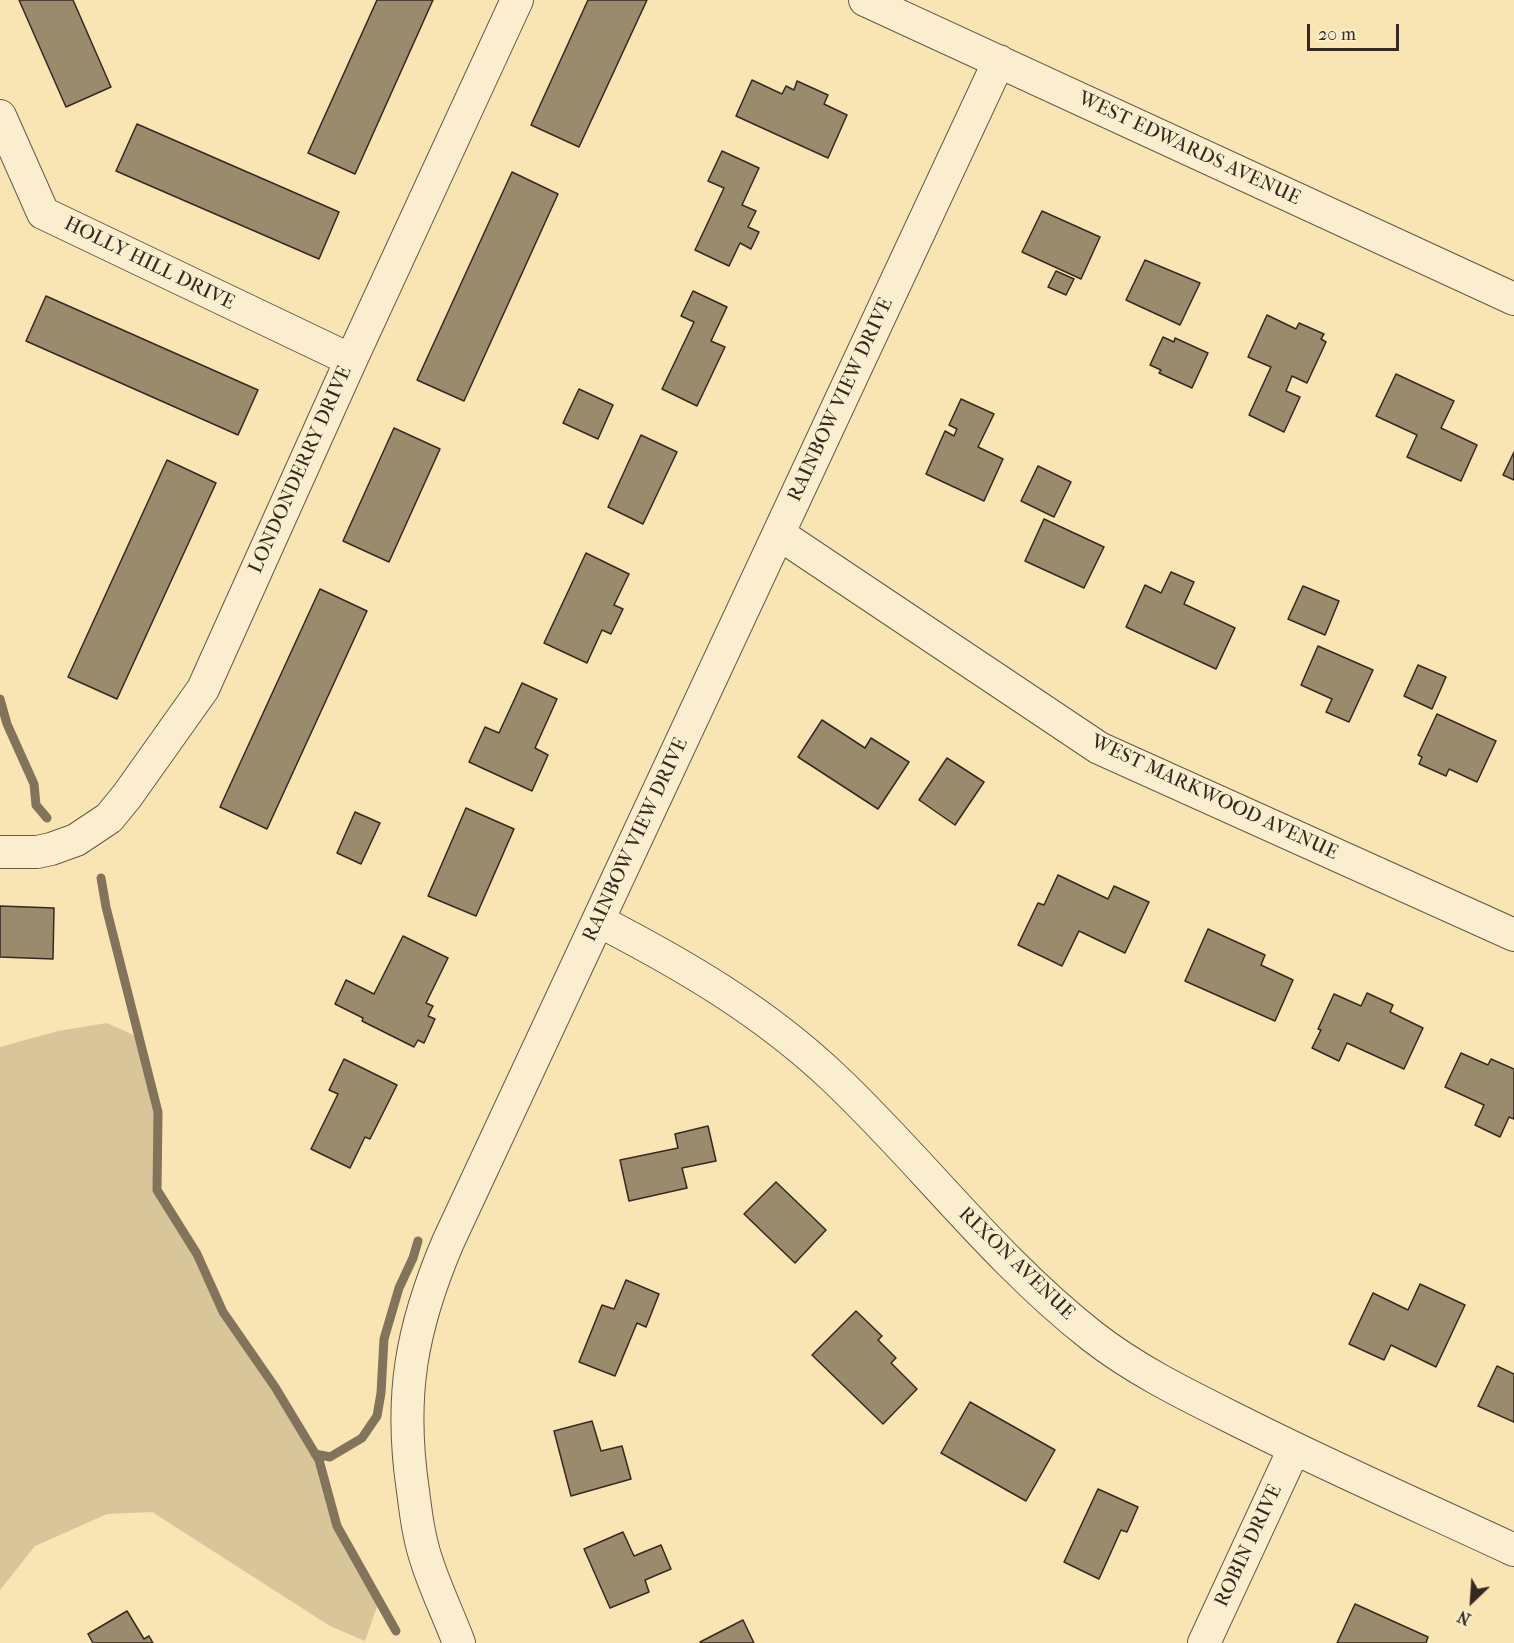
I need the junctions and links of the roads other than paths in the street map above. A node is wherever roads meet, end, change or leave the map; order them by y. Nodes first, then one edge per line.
1 (518, 0) edge
2 (865, 0) edge
3 (999, 62) junction
4 (0, 116) edge
5 (1514, 299) edge
6 (351, 360) junction
7 (779, 534) junction
8 (0, 852) edge
9 (599, 921) junction
10 (1514, 935) edge
11 (1294, 1449) junction
12 (1514, 1550) edge
13 (459, 1643) edge
14 (1204, 1643) edge

1 - 6 street, LONDONDERRY DRIVE
2 - 3 street, WEST EDWARDS AVENUE
3 - 5 street, WEST EDWARDS AVENUE
3 - 7 street, RAINBOW VIEW DRIVE
4 - 6 street, HOLLY HILL DRIVE
6 - 8 street, LONDONDERRY DRIVE
7 - 9 street, RAINBOW VIEW DRIVE
7 - 10 street, WEST MARKWOOD AVENUE
9 - 11 street, RIXON AVENUE
9 - 13 street, RAINBOW VIEW DRIVE
11 - 12 street, RIXON AVENUE
11 - 14 street, ROBIN DRIVE

